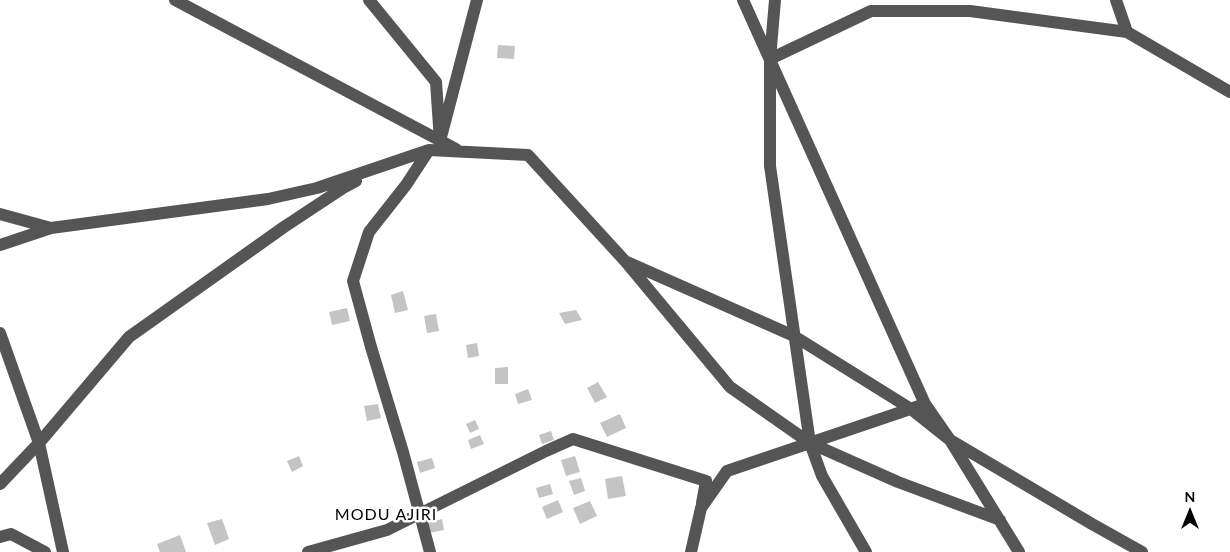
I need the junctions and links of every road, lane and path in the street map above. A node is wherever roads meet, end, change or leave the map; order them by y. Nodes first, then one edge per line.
1 (175, 0) edge
2 (369, 0) edge
3 (477, 0) edge
4 (743, 0) edge
5 (775, 0) edge
6 (1116, 0) edge
7 (1127, 32) junction
8 (770, 59) junction
9 (1230, 92) edge
10 (440, 140) junction
11 (429, 150) junction
12 (461, 151) junction
13 (390, 164) junction
14 (0, 214) edge
15 (51, 228) junction
16 (0, 244) edge
17 (625, 261) junction
18 (0, 333) edge
19 (794, 336) junction
20 (925, 404) junction
21 (911, 409) junction
22 (950, 440) junction
23 (39, 443) junction
24 (810, 443) junction
25 (0, 484) edge
26 (701, 508) junction
27 (419, 514) junction
28 (1000, 520) junction
29 (0, 537) edge
30 (46, 552) edge
31 (63, 552) edge
32 (308, 552) edge
33 (430, 552) edge
34 (692, 552) edge
35 (866, 552) edge
36 (1019, 552) edge
37 (1142, 552) edge

1 - 10 street
2 - 10 street
3 - 10 street
4 - 8 street
5 - 8 street
6 - 7 street
7 - 8 street
7 - 9 street
8 - 19 street
8 - 20 street
10 - 12 street
11 - 12 street
11 - 13 street
11 - 27 street
12 - 17 street
13 - 15 street
13 - 23 street
14 - 15 street
15 - 16 street
17 - 19 street
17 - 24 street
18 - 23 street
19 - 21 street
19 - 24 street
20 - 21 street
20 - 22 street
21 - 22 street
21 - 24 street
22 - 28 street
22 - 37 street
23 - 25 street
23 - 31 street
24 - 26 street
24 - 28 street
24 - 35 street
26 - 27 street
26 - 34 street
27 - 32 street
27 - 33 street
28 - 36 street
29 - 30 street

